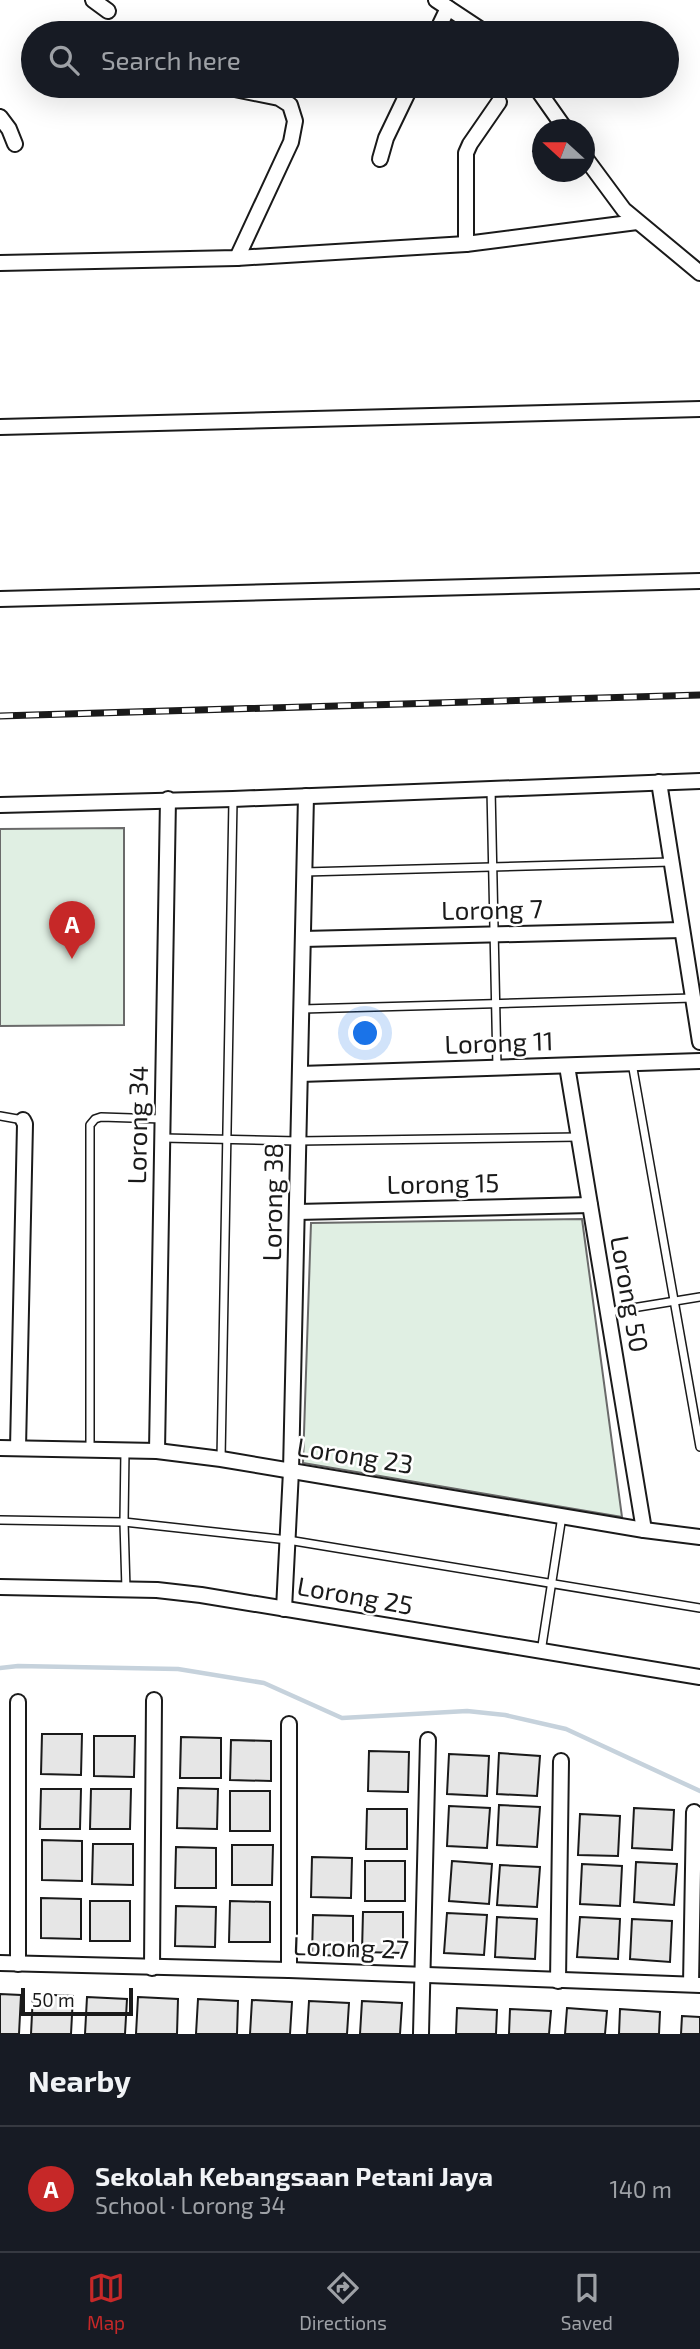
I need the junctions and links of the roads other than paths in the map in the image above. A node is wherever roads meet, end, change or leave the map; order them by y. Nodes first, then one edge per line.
1 (93, 0) edge
2 (436, 0) edge
3 (449, 8) junction
4 (108, 11) dead end
5 (442, 21) edge
6 (468, 21) edge
7 (279, 98) edge
8 (405, 98) edge
9 (543, 98) edge
10 (499, 102) dead end
11 (0, 117) edge
12 (558, 119) edge
13 (15, 144) dead end
14 (380, 159) dead end
15 (595, 172) edge
16 (637, 222) junction
17 (466, 244) junction
18 (237, 258) junction
19 (0, 263) edge
20 (700, 273) edge
21 (700, 409) edge
22 (0, 427) edge
23 (700, 581) edge
24 (0, 599) edge
25 (700, 780) edge
26 (659, 782) junction
27 (491, 789) junction
28 (306, 796) junction
29 (168, 799) junction
30 (233, 799) junction
31 (0, 805) edge
32 (672, 862) junction
33 (493, 867) junction
34 (304, 872) junction
35 (682, 930) junction
36 (494, 934) junction
37 (303, 939) junction
38 (693, 998) junction
39 (496, 1004) junction
40 (301, 1009) junction
41 (700, 1036) edge
42 (700, 1061) edge
43 (632, 1063) junction
44 (567, 1066) junction
45 (497, 1068) junction
46 (300, 1074) junction
47 (0, 1116) edge
48 (163, 1119) junction
49 (23, 1120) joint
50 (579, 1137) junction
51 (163, 1138) junction
52 (227, 1140) junction
53 (298, 1141) junction
54 (590, 1205) junction
55 (297, 1212) junction
56 (700, 1297) edge
57 (674, 1301) junction
58 (608, 1312) junction
59 (700, 1447) edge
60 (0, 1448) edge
61 (18, 1448) junction
62 (90, 1449) junction
63 (125, 1450) junction
64 (157, 1451) junction
65 (221, 1459) junction
66 (291, 1471) junction
67 (562, 1515) junction
68 (0, 1520) edge
69 (124, 1522) junction
70 (644, 1530) junction
71 (700, 1537) edge
72 (288, 1540) junction
73 (551, 1585) junction
74 (0, 1587) edge
75 (126, 1589) junction
76 (700, 1608) edge
77 (284, 1609) junction
78 (541, 1652) junction
79 (700, 1677) edge
80 (154, 1700) dead end
81 (19, 1702) dead end
82 (289, 1724) dead end
83 (428, 1740) dead end
84 (561, 1761) dead end
85 (694, 1812) dead end
86 (0, 1964) edge
87 (18, 1964) junction
88 (152, 1968) junction
89 (289, 1970) junction
90 (422, 1975) junction
91 (558, 1981) junction
92 (695, 1985) edge
93 (421, 2034) edge

1 - 4 street
2 - 3 street
3 - 5 street
3 - 6 street
7 - 18 street
8 - 14 street
9 - 12 street
10 - 17 street
11 - 13 street
15 - 16 street
16 - 17 street
16 - 20 street
17 - 18 street
18 - 19 street
21 - 22 street
23 - 24 street
25 - 26 street
26 - 27 street
26 - 32 street
27 - 28 street
27 - 33 lane
28 - 30 street
28 - 34 street, Lorong 38
29 - 30 street
29 - 31 street
29 - 48 street, Lorong 34
30 - 52 lane
32 - 33 lane
32 - 35 street
33 - 34 lane
33 - 36 lane
34 - 37 street, Lorong 38
35 - 36 street, Lorong 7
35 - 38 street
36 - 37 street, Lorong 7
36 - 39 lane
37 - 40 street, Lorong 38
38 - 39 lane
38 - 41 street
39 - 40 lane
39 - 45 lane
40 - 46 street, Lorong 38
42 - 43 street, Lorong 11
43 - 44 street, Lorong 11
43 - 57 lane
44 - 45 street, Lorong 11
44 - 50 street, Lorong 50
45 - 46 street, Lorong 11
46 - 53 street, Lorong 38
47 - 49 lane
48 - 51 street, Lorong 34
48 - 62 lane
49 - 61 street
50 - 53 lane
50 - 54 street, Lorong 50
51 - 52 lane
51 - 64 street, Lorong 34
52 - 53 lane
52 - 65 lane
53 - 55 street, Lorong 38
54 - 55 street, Lorong 15
54 - 58 street, Lorong 50
55 - 66 street, Lorong 38
56 - 57 lane
57 - 58 lane
57 - 59 lane
58 - 70 street, Lorong 50
60 - 61 street, Lorong 23
61 - 62 street, Lorong 23
62 - 63 street, Lorong 23
63 - 64 street, Lorong 23
63 - 69 lane
64 - 65 street, Lorong 23
65 - 66 street, Lorong 23
66 - 67 street, Lorong 23
66 - 72 street, Lorong 38
67 - 70 street, Lorong 23
67 - 73 lane
68 - 69 lane
69 - 72 lane
69 - 75 lane
70 - 71 street, Lorong 23
72 - 73 lane
72 - 77 street, Lorong 38
73 - 76 lane
73 - 78 lane
74 - 75 street, Lorong 25
75 - 77 street, Lorong 25
77 - 78 street, Lorong 25
78 - 79 street, Lorong 25
80 - 88 street
81 - 87 street
82 - 89 street
83 - 90 street
84 - 91 street
85 - 92 street
86 - 87 street, Lorong 27
87 - 88 street, Lorong 27
88 - 89 street, Lorong 27
89 - 90 street, Lorong 27
90 - 91 street, Lorong 27
90 - 93 street
91 - 92 street, Lorong 27

